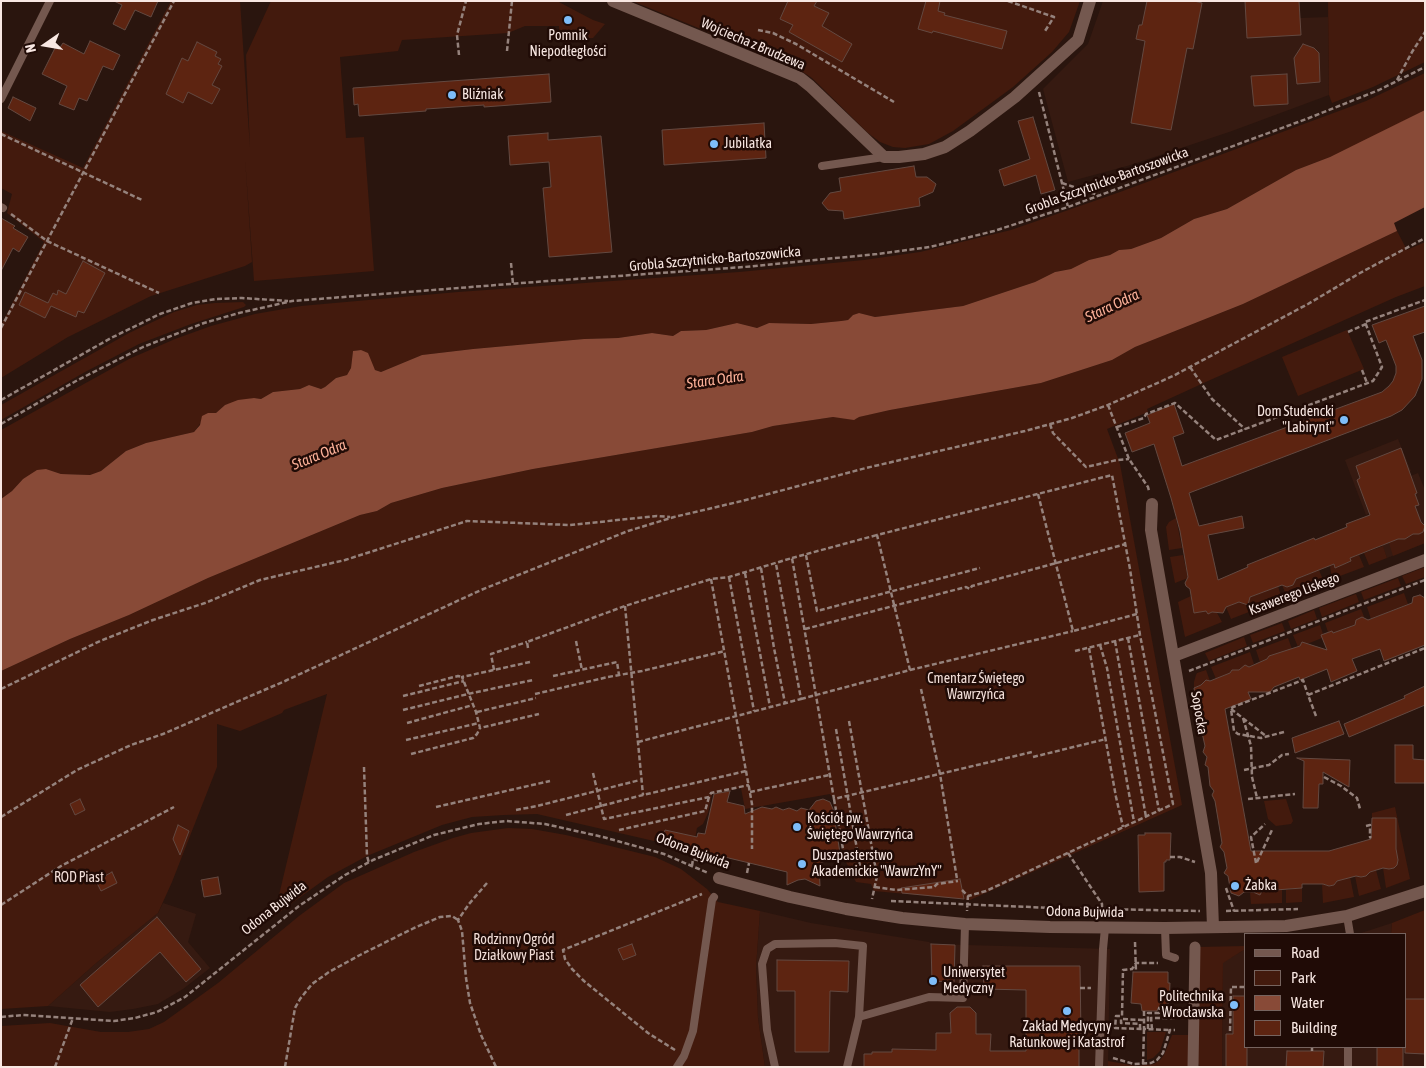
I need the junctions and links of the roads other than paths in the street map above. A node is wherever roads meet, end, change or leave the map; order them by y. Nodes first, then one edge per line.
1 (50, 1) edge
2 (613, 1) edge
3 (1090, 1) edge
4 (1, 98) edge
5 (884, 157) junction
6 (822, 166) dead end
7 (1152, 504) road end
8 (1425, 560) edge
9 (1174, 656) junction
10 (719, 872) road end
11 (1425, 891) edge
12 (713, 898) road end
13 (1347, 916) junction
14 (965, 924) junction
15 (1213, 927) junction
16 (1105, 928) junction
17 (1165, 928) junction
18 (1350, 933) edge
19 (1195, 947) dead end
20 (1175, 958) dead end
21 (859, 1017) junction
22 (1348, 1048) edge
23 (677, 1067) edge
24 (775, 1067) edge
25 (847, 1067) edge
26 (1099, 1067) edge
27 (1193, 1067) edge
28 (1348, 1067) edge

1 - 4 lane
2 - 5 street, Wojciecha z Brudzewa
3 - 5 street
5 - 6 lane
7 - 9 street, Sopocka
8 - 9 street, Ksawerego Liskego
9 - 15 street, Sopocka
10 - 14 street, Odona Bujwida
11 - 13 street, Odona Bujwida
12 - 23 lane
13 - 15 street, Odona Bujwida
13 - 18 lane
14 - 16 street, Odona Bujwida
14 - 21 lane
15 - 17 street, Odona Bujwida
16 - 17 street, Odona Bujwida
16 - 26 lane
17 - 20 lane
19 - 27 street
21 - 24 lane
21 - 25 lane
22 - 28 lane

